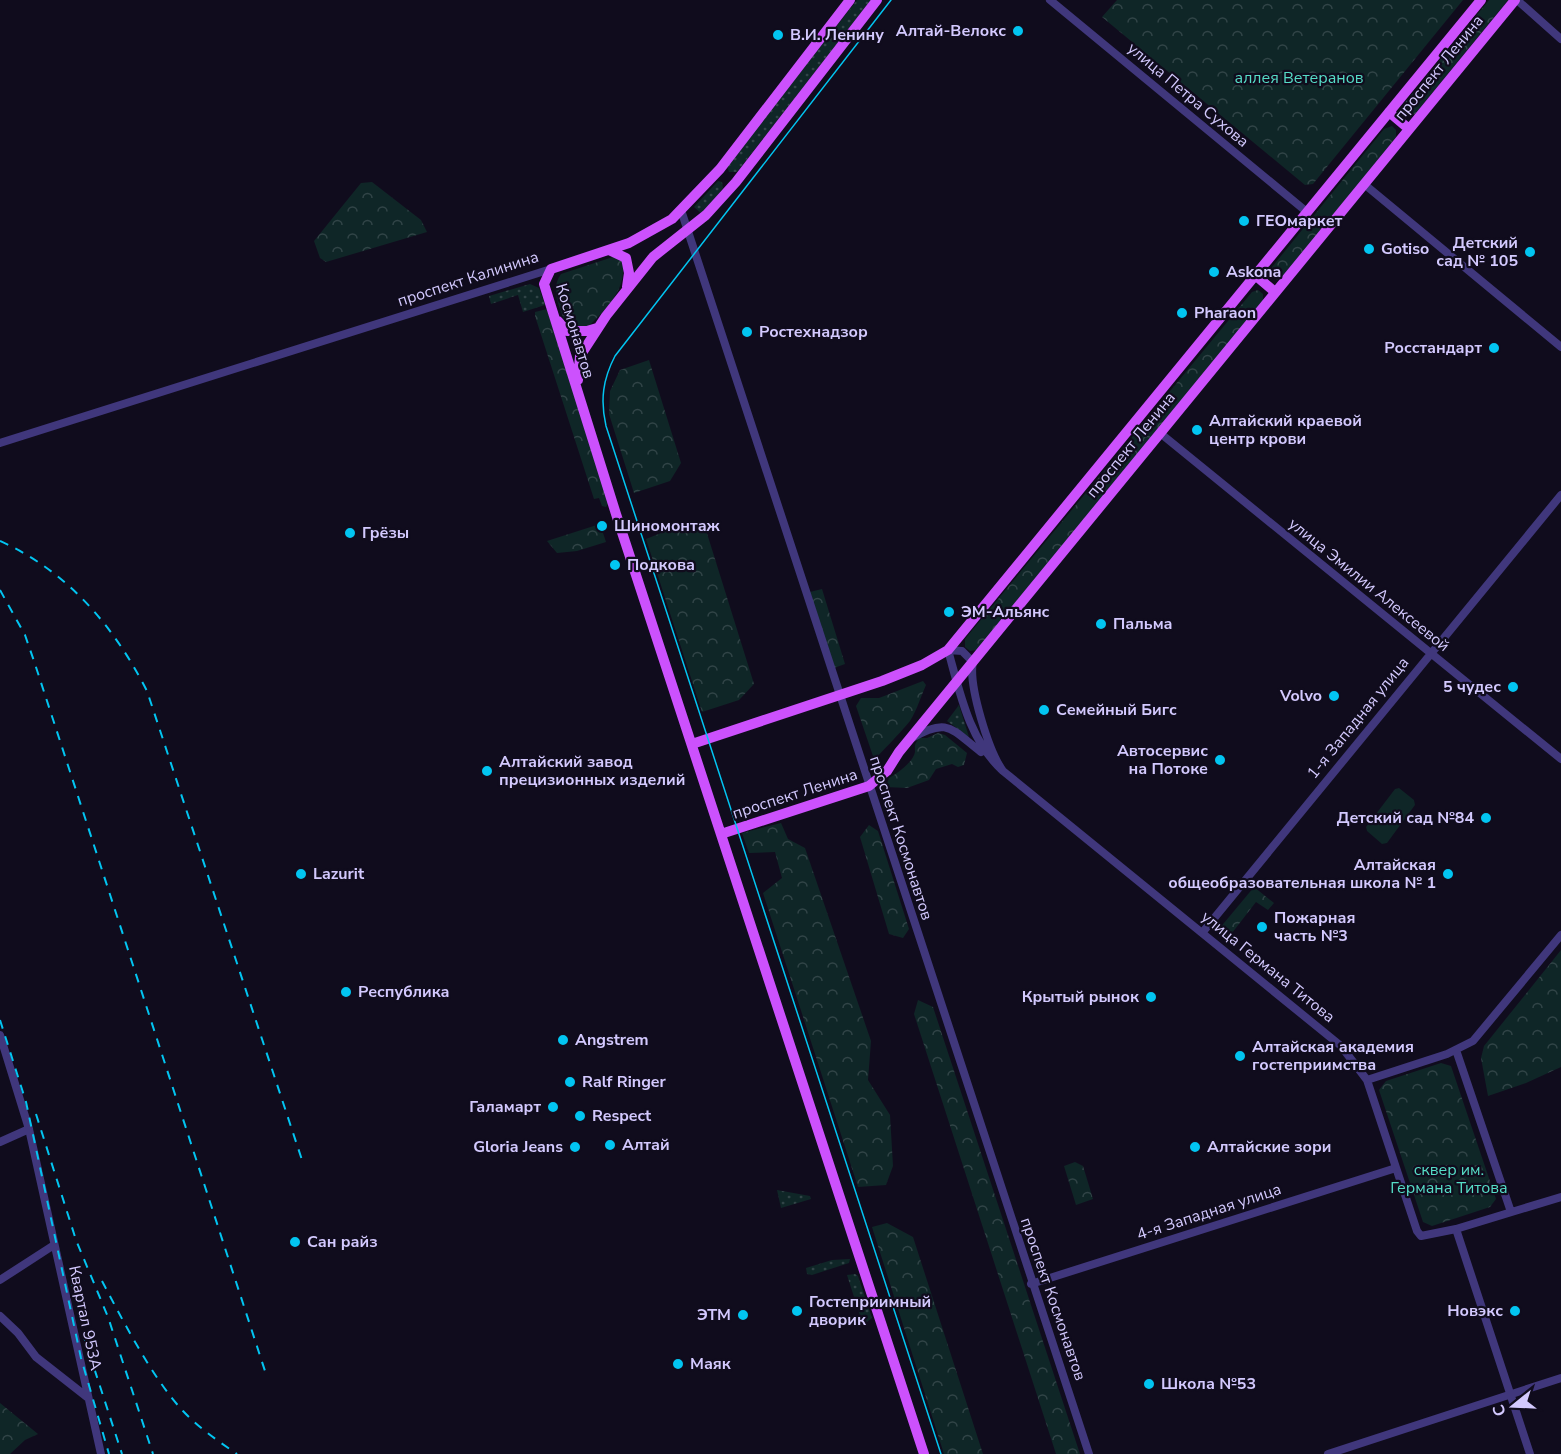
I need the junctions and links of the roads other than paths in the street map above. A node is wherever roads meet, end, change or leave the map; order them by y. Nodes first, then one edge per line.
1 (850, 0) edge
2 (877, 0) edge
3 (1050, 0) edge
4 (1481, 0) edge
5 (1516, 0) edge
6 (1561, 39) edge
7 (1389, 112) junction
8 (1409, 129) junction
9 (720, 169) junction
10 (736, 182) junction
11 (1364, 184) junction
12 (681, 210) junction
13 (1307, 212) junction
14 (688, 230) junction
15 (609, 250) junction
16 (551, 269) junction
17 (1256, 275) junction
18 (1275, 292) junction
19 (625, 293) junction
20 (554, 316) junction
21 (597, 328) junction
22 (1561, 347) edge
23 (582, 404) junction
24 (1160, 434) junction
25 (0, 443) edge
26 (1561, 495) edge
27 (948, 650) junction
28 (1431, 655) junction
29 (973, 662) junction
30 (957, 683) junction
31 (839, 695) junction
32 (909, 740) junction
33 (692, 744) junction
34 (990, 759) junction
35 (1561, 759) edge
36 (1003, 771) junction
37 (869, 786) junction
38 (721, 834) junction
39 (1202, 933) junction
40 (1561, 935) edge
41 (0, 1035) edge
42 (1456, 1050) junction
43 (1367, 1080) junction
44 (29, 1129) junction
45 (0, 1142) edge
46 (1396, 1168) junction
47 (1561, 1197) edge
48 (1511, 1212) junction
49 (1456, 1229) junction
50 (54, 1245) junction
51 (0, 1280) edge
52 (1031, 1284) junction
53 (0, 1316) edge
54 (1561, 1378) edge
55 (1511, 1395) junction
56 (87, 1397) junction
57 (101, 1454) edge
58 (924, 1454) edge
59 (1089, 1454) edge
60 (1328, 1454) edge
61 (1530, 1454) edge

1 - 9 main road, проспект Калинина
2 - 10 main road
3 - 13 street, улица Петра Сухова
4 - 7 main road, проспект Ленина
5 - 6 street
5 - 8 main road, проспект Ленина
7 - 8 main road
7 - 13 main road, проспект Ленина
8 - 11 main road, проспект Ленина
9 - 10 main road
9 - 12 main road, проспект Калинина
10 - 14 main road
11 - 18 main road, проспект Ленина
11 - 22 street
12 - 14 street, проспект Космонавтов
12 - 15 main road, проспект Калинина
13 - 17 main road, проспект Ленина
14 - 19 main road
14 - 31 street, проспект Космонавтов
15 - 16 main road, проспект Калинина
15 - 19 main road
16 - 20 main road, Космонавтов
16 - 25 street, проспект Калинина
17 - 18 main road
17 - 27 main road, проспект Ленина
18 - 24 main road, проспект Ленина
19 - 21 main road
20 - 21 main road
20 - 23 main road, Космонавтов
21 - 23 main road
23 - 33 main road
24 - 28 street, улица Эмилии Алексеевой
24 - 29 main road, проспект Ленина
26 - 28 street, 1-я Западная улица
27 - 29 street
27 - 30 street
27 - 31 main road, проспект Ленина
28 - 35 street, улица Эмилии Алексеевой
28 - 39 street, 1-я Западная улица
29 - 30 main road, проспект Ленина
29 - 36 street
30 - 32 main road, проспект Ленина
30 - 34 street
31 - 33 main road, проспект Ленина
31 - 37 street, проспект Космонавтов
32 - 34 street
32 - 37 main road, проспект Ленина
33 - 38 main road
34 - 36 street, улица Германа Титова
36 - 39 street, улица Германа Титова
37 - 38 main road, проспект Ленина
37 - 52 street, проспект Космонавтов
38 - 58 main road
39 - 43 street, улица Германа Титова
40 - 42 street
41 - 44 street, Квартал 953А
42 - 43 street
42 - 48 street
43 - 46 street, улица Германа Титова
44 - 45 street
44 - 50 street, Квартал 953А
46 - 49 street, улица Германа Титова
46 - 52 street, 4-я Западная улица
47 - 48 street, улица Германа Титова
48 - 49 street, улица Германа Титова
49 - 55 street
50 - 51 street
50 - 56 street, Квартал 953А
52 - 59 street, проспект Космонавтов
53 - 56 street, Квартал 953А
54 - 55 street
55 - 60 street
55 - 61 street
56 - 57 street, Квартал 953А

